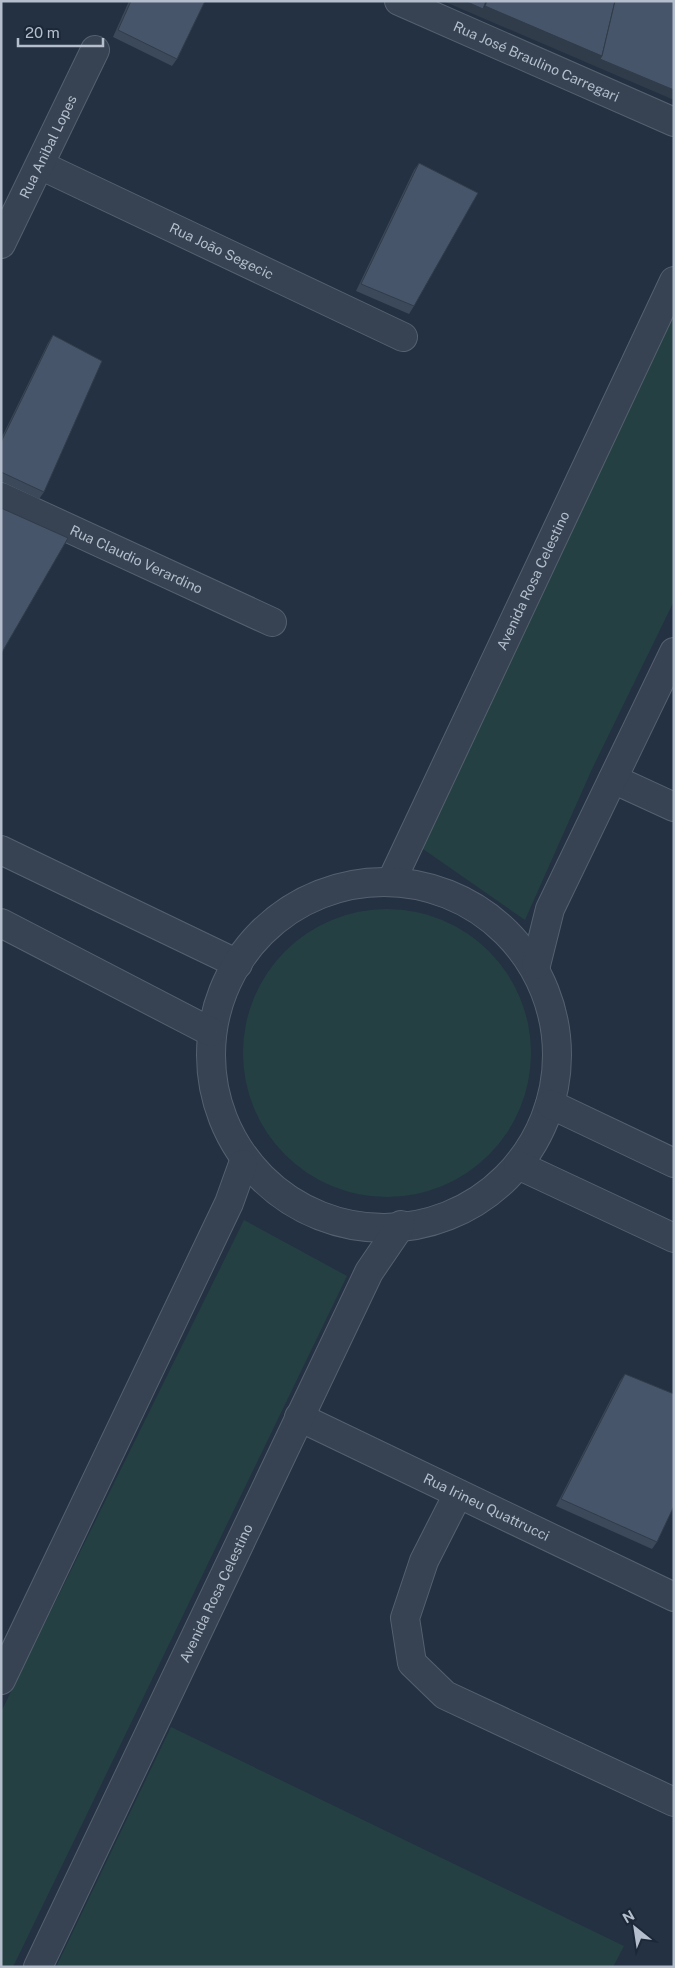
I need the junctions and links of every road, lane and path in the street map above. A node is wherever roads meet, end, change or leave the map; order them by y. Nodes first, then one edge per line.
1 (399, 1) edge
2 (95, 50) dead end
3 (674, 122) edge
4 (40, 165) junction
5 (1, 244) edge
6 (674, 280) edge
7 (403, 338) dead end
8 (1, 496) edge
9 (272, 622) dead end
10 (674, 652) edge
11 (613, 779) junction
12 (674, 808) edge
13 (1, 850) edge
14 (392, 880) junction
15 (1, 923) edge
16 (238, 964) junction
17 (536, 965) junction
18 (211, 1032) junction
19 (550, 1104) junction
20 (674, 1163) edge
21 (244, 1164) junction
22 (518, 1165) junction
23 (401, 1225) junction
24 (674, 1238) edge
25 (299, 1417) junction
26 (458, 1494) junction
27 (674, 1597) edge
28 (1, 1680) edge
29 (674, 1802) edge
30 (38, 1967) edge

1 - 3 street, Rua José Braulino Carregari
2 - 4 street, Rua Anibal Lopes
4 - 5 street, Rua Anibal Lopes
4 - 7 street, Rua João Segecic
6 - 14 street, Avenida Rosa Celestino
8 - 9 street, Rua Claudio Verardino
10 - 11 street
11 - 12 street
11 - 17 street
13 - 16 street
14 - 16 street
14 - 17 street
15 - 18 street
16 - 18 street
17 - 19 street
18 - 21 street
19 - 20 street
19 - 22 street
21 - 23 street
21 - 28 street
22 - 23 street
22 - 24 street
23 - 25 street, Avenida Rosa Celestino
25 - 26 street, Rua Irineu Quattrucci
25 - 30 street, Avenida Rosa Celestino
26 - 27 street, Rua Irineu Quattrucci
26 - 29 street

